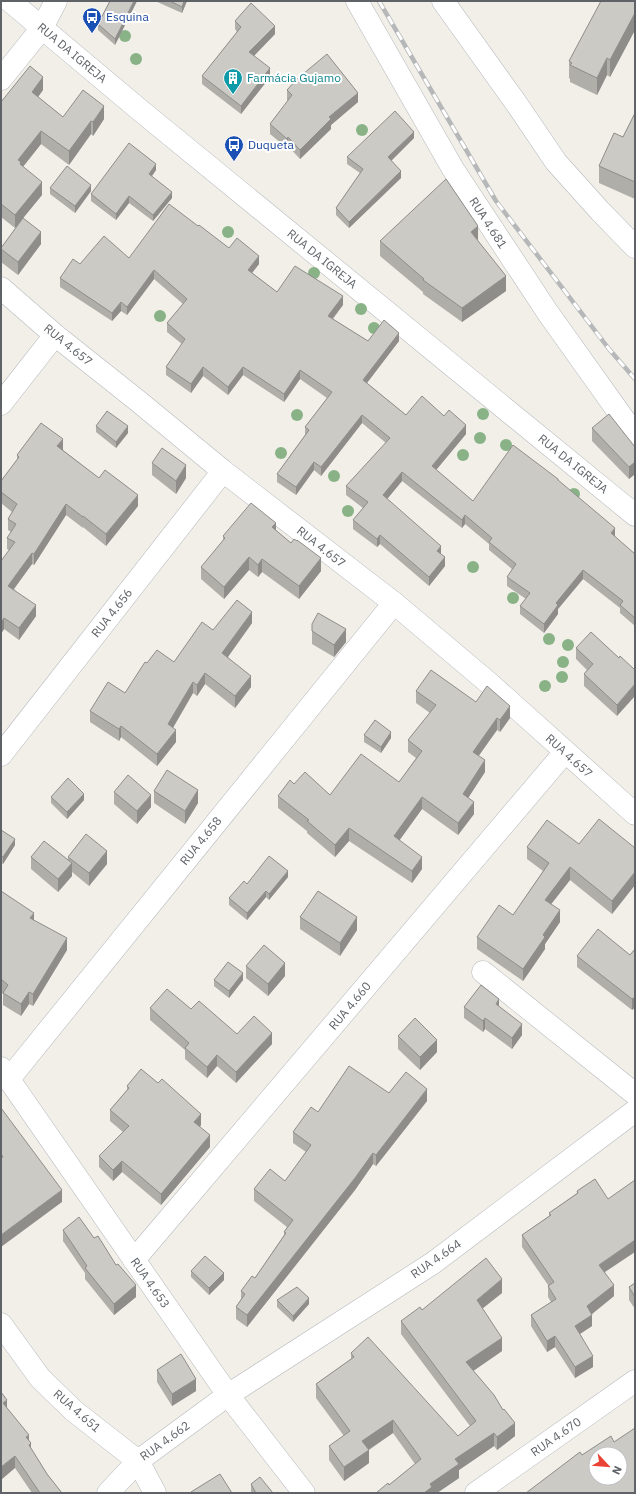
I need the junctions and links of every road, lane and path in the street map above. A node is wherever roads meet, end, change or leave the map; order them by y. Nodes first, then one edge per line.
1 (10, 1) edge
2 (56, 1) edge
3 (357, 1) edge
4 (443, 1) edge
5 (42, 28) junction
6 (1, 79) edge
7 (635, 246) edge
8 (1, 288) edge
9 (55, 336) junction
10 (1, 404) edge
11 (635, 435) edge
12 (222, 471) junction
13 (635, 516) edge
14 (394, 603) junction
15 (565, 752) junction
16 (1, 755) edge
17 (635, 814) edge
18 (483, 972) dead end
19 (5, 1074) edge
20 (635, 1094) edge
21 (635, 1111) edge
22 (134, 1260) junction
23 (1, 1324) edge
24 (635, 1381) edge
25 (228, 1395) junction
26 (138, 1461) junction
27 (108, 1493) edge
28 (155, 1493) edge
29 (304, 1493) edge
30 (476, 1493) edge

1 - 5 street, RUA DA IGREJA
2 - 5 street
3 - 11 street, RUA 4.681
4 - 7 street
5 - 6 street
5 - 13 street, RUA DA IGREJA
8 - 9 street, RUA 4.657
9 - 10 street
9 - 12 street, RUA 4.657
12 - 14 street, RUA 4.657
12 - 16 street, RUA 4.656
14 - 15 street, RUA 4.657
14 - 19 street, RUA 4.658
15 - 17 street, RUA 4.657
15 - 22 street, RUA 4.660
18 - 20 street
19 - 22 street, RUA 4.653
21 - 25 street, RUA 4.664
22 - 25 street, RUA 4.653
23 - 26 street, RUA 4.651
24 - 30 street, RUA 4.670
25 - 26 street, RUA 4.662
25 - 29 street, RUA 4.653
26 - 27 street, RUA 4.662
26 - 28 street, RUA 4.651

